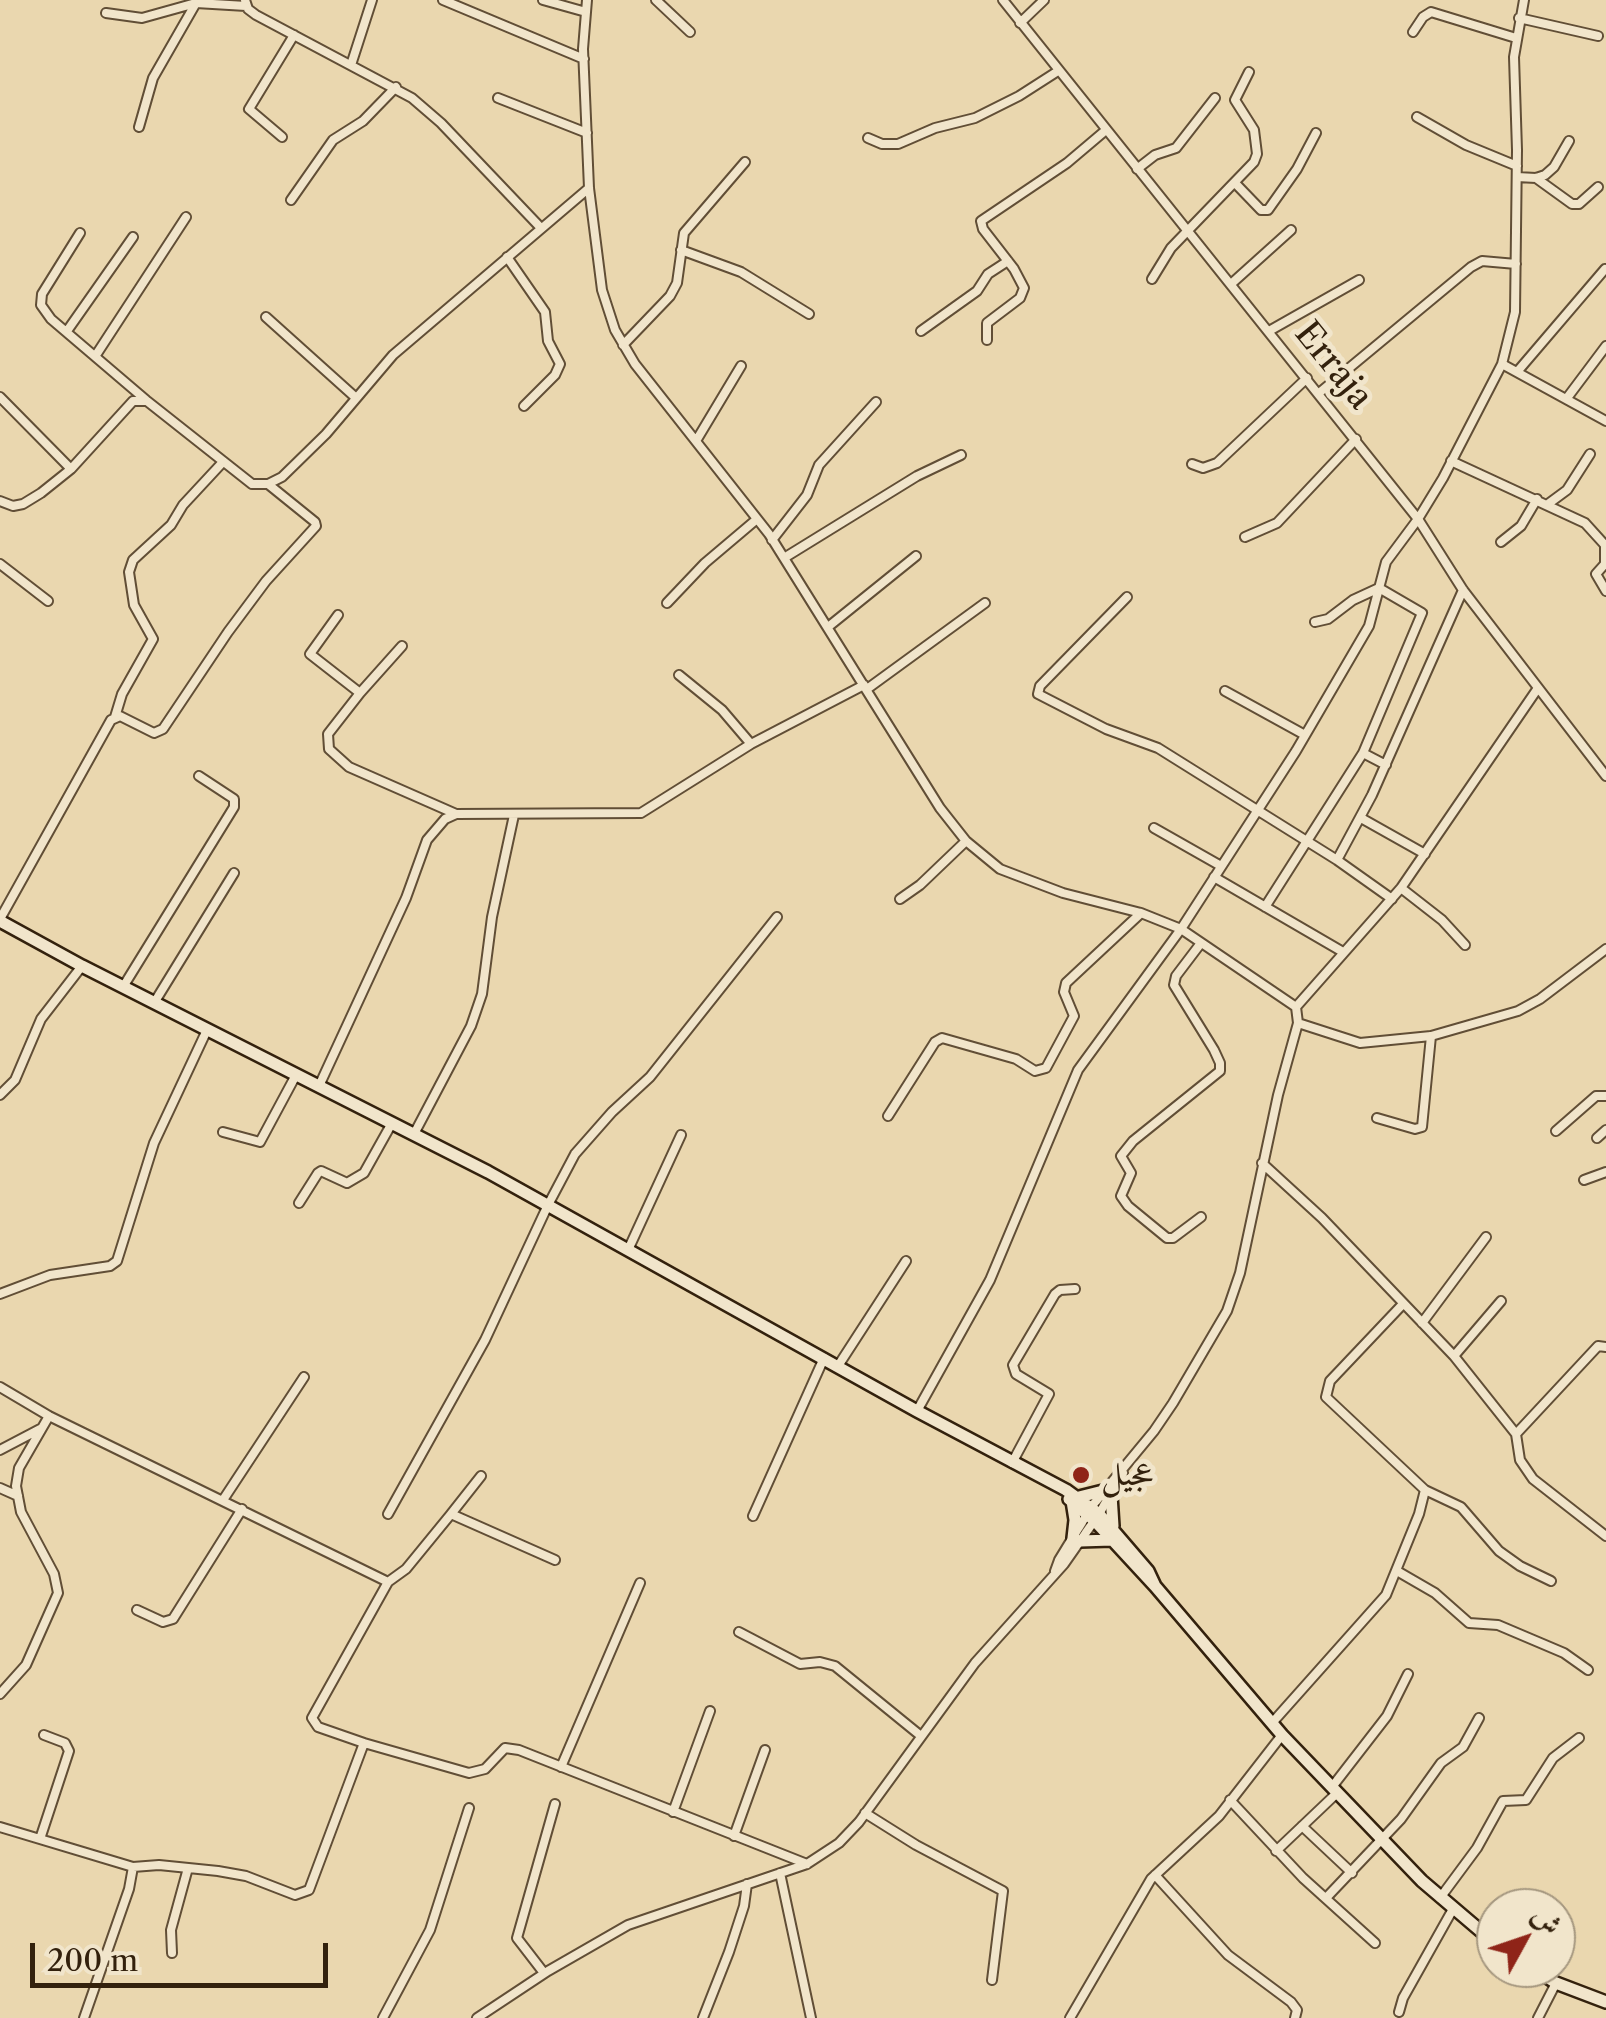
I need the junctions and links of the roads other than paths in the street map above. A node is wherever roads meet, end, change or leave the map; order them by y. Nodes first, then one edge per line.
1 (372, 0) edge
2 (444, 0) edge
3 (543, 0) edge
4 (587, 0) edge
5 (656, 0) edge
6 (1003, 0) edge
7 (1044, 0) edge
8 (1524, 0) edge
9 (196, 3) junction
10 (246, 3) edge
11 (586, 12) junction
12 (106, 13) dead end
13 (1519, 18) junction
14 (1020, 23) junction
15 (690, 32) dead end
16 (1413, 32) dead end
17 (294, 35) junction
18 (1598, 36) dead end
19 (1516, 38) junction
20 (584, 58) junction
21 (352, 64) junction
22 (1058, 71) junction
23 (1249, 72) dead end
24 (396, 88) junction
25 (498, 98) dead end
26 (1215, 98) dead end
27 (1417, 117) dead end
28 (139, 128) dead end
29 (1106, 130) junction
30 (587, 132) junction
31 (1316, 134) dead end
32 (282, 137) dead end
33 (868, 138) dead end
34 (1569, 141) dead end
35 (746, 162) dead end
36 (1517, 166) junction
37 (1137, 169) junction
38 (1517, 178) junction
39 (1536, 178) junction
40 (1235, 183) junction
41 (1598, 187) dead end
42 (589, 188) junction
43 (291, 200) dead end
44 (186, 217) dead end
45 (540, 227) junction
46 (1290, 230) dead end
47 (1187, 231) junction
48 (80, 233) dead end
49 (133, 237) dead end
50 (681, 250) junction
51 (507, 257) junction
52 (1008, 260) junction
53 (1516, 264) junction
54 (1605, 270) edge
55 (1152, 279) dead end
56 (1359, 280) dead end
57 (1231, 284) junction
58 (809, 314) dead end
59 (266, 317) dead end
60 (1269, 330) junction
61 (921, 331) dead end
62 (67, 332) junction
63 (987, 340) dead end
64 (622, 345) junction
65 (1606, 346) edge
66 (96, 355) junction
67 (1502, 364) junction
68 (742, 366) dead end
69 (1517, 372) junction
70 (1307, 378) junction
71 (1319, 393) junction
72 (355, 396) junction
73 (0, 397) edge
74 (1567, 398) junction
75 (148, 401) junction
76 (876, 402) dead end
77 (524, 406) dead end
78 (1606, 421) edge
79 (1356, 439) junction
80 (696, 440) junction
81 (1590, 454) dead end
82 (960, 456) dead end
83 (1452, 461) junction
84 (222, 463) junction
85 (1192, 464) dead end
86 (71, 470) junction
87 (268, 484) junction
88 (1536, 499) junction
89 (0, 501) edge
90 (1548, 504) junction
91 (758, 519) junction
92 (1418, 519) junction
93 (1244, 537) dead end
94 (772, 540) junction
95 (1502, 542) dead end
96 (916, 556) dead end
97 (784, 558) junction
98 (0, 564) edge
99 (1379, 588) junction
100 (1463, 590) junction
101 (1606, 591) edge
102 (1127, 598) dead end
103 (48, 601) dead end
104 (667, 603) dead end
105 (985, 603) dead end
106 (338, 615) dead end
107 (1314, 622) dead end
108 (828, 628) junction
109 (402, 646) dead end
110 (679, 674) dead end
111 (866, 687) junction
112 (1538, 688) junction
113 (1225, 690) dead end
114 (360, 693) junction
115 (115, 717) junction
116 (1304, 734) junction
117 (750, 744) junction
118 (1363, 753) junction
119 (1386, 765) junction
120 (1604, 770) edge
121 (199, 776) dead end
122 (1257, 810) junction
123 (456, 814) junction
124 (514, 815) junction
125 (1361, 818) junction
126 (1154, 828) dead end
127 (966, 841) junction
128 (1307, 841) junction
129 (1425, 854) junction
130 (1337, 860) junction
131 (1221, 866) junction
132 (234, 873) dead end
133 (1214, 877) junction
134 (1401, 888) junction
135 (900, 899) dead end
136 (1392, 899) junction
137 (1264, 906) junction
138 (1141, 913) junction
139 (777, 916) dead end
140 (0, 920) edge
141 (1181, 929) junction
142 (1202, 943) junction
143 (1465, 945) dead end
144 (1606, 948) edge
145 (1343, 952) junction
146 (82, 966) junction
147 (122, 987) junction
148 (154, 1003) junction
149 (1296, 1007) junction
150 (1298, 1024) junction
151 (207, 1030) junction
152 (1431, 1036) junction
153 (296, 1075) junction
154 (320, 1086) junction
155 (0, 1095) edge
156 (1606, 1096) edge
157 (888, 1116) dead end
158 (1377, 1118) dead end
159 (392, 1124) junction
160 (1606, 1130) edge
161 (223, 1132) dead end
162 (1556, 1132) dead end
163 (414, 1134) junction
164 (681, 1135) dead end
165 (1597, 1138) dead end
166 (1262, 1163) junction
167 (1606, 1172) edge
168 (1584, 1180) dead end
169 (299, 1203) dead end
170 (548, 1205) junction
171 (1201, 1217) dead end
172 (1486, 1237) dead end
173 (628, 1250) junction
174 (906, 1261) dead end
175 (1075, 1289) dead end
176 (0, 1294) edge
177 (1502, 1301) dead end
178 (1402, 1305) junction
179 (1422, 1323) junction
180 (1606, 1347) edge
181 (1454, 1356) junction
182 (824, 1358) junction
183 (838, 1366) junction
184 (304, 1377) dead end
185 (0, 1387) edge
186 (917, 1411) junction
187 (49, 1416) junction
188 (41, 1428) junction
189 (1516, 1434) junction
190 (0, 1450) edge
191 (1012, 1463) junction
192 (481, 1476) dead end
193 (0, 1488) edge
194 (1425, 1490) junction
195 (1107, 1493) junction
196 (18, 1496) junction
197 (223, 1500) junction
198 (1075, 1500) junction
199 (242, 1509) junction
200 (388, 1514) dead end
201 (451, 1514) junction
202 (1094, 1514) junction
203 (753, 1516) dead end
204 (1113, 1535) junction
205 (1606, 1536) edge
206 (1076, 1539) junction
207 (555, 1560) dead end
208 (1397, 1572) junction
209 (1551, 1581) dead end
210 (388, 1582) junction
211 (640, 1583) dead end
212 (137, 1610) dead end
213 (739, 1632) dead end
214 (1588, 1670) dead end
215 (1408, 1674) dead end
216 (0, 1694) edge
217 (710, 1711) dead end
218 (1479, 1718) dead end
219 (1272, 1723) junction
220 (44, 1735) dead end
221 (1282, 1735) junction
222 (920, 1736) junction
223 (1579, 1738) dead end
224 (364, 1743) junction
225 (765, 1750) dead end
226 (561, 1766) junction
227 (1335, 1790) junction
228 (1230, 1800) junction
229 (556, 1804) dead end
230 (469, 1808) dead end
231 (673, 1812) junction
232 (866, 1813) junction
233 (1302, 1826) junction
234 (0, 1827) edge
235 (734, 1836) junction
236 (40, 1839) junction
237 (1382, 1840) junction
238 (1276, 1850) junction
239 (806, 1864) junction
240 (133, 1867) junction
241 (188, 1868) junction
242 (780, 1873) junction
243 (1352, 1873) junction
244 (1155, 1875) junction
245 (747, 1884) junction
246 (1326, 1898) junction
247 (1440, 1898) junction
248 (1452, 1909) junction
249 (1476, 1928) edge
250 (1375, 1943) dead end
251 (172, 1953) dead end
252 (544, 1973) junction
253 (992, 1980) dead end
254 (1553, 1988) edge
255 (1569, 1988) edge
256 (1606, 2002) edge
257 (1398, 2012) dead end
258 (84, 2018) edge
259 (383, 2018) edge
260 (476, 2018) edge
261 (703, 2018) edge
262 (811, 2018) edge
263 (1070, 2018) edge
264 (1295, 2018) edge
265 (1538, 2018) edge

1 - 21 street
2 - 20 street
3 - 11 street
4 - 11 street
5 - 15 street
6 - 14 street, Erraja
7 - 14 street
8 - 13 street
9 - 10 street
9 - 12 street
9 - 28 street
10 - 17 street
11 - 20 street
13 - 18 street
13 - 19 street
14 - 22 street, Erraja
16 - 19 street
17 - 21 street
17 - 32 street
19 - 36 street
20 - 30 street
21 - 24 street
22 - 29 street, Erraja
22 - 33 street
23 - 40 street
24 - 43 street
24 - 45 street
25 - 30 street
26 - 37 street
27 - 36 street
29 - 37 street, Erraja
29 - 52 street
30 - 42 street
31 - 40 street
34 - 39 street
35 - 50 street
36 - 38 street
37 - 47 street, Erraja
38 - 39 street
38 - 53 street
39 - 41 street
40 - 47 street
42 - 45 street
42 - 64 street
44 - 66 street
45 - 51 street
46 - 57 street
47 - 55 street
47 - 57 street, Erraja
48 - 62 street
49 - 62 street
50 - 58 street
50 - 64 street
51 - 72 street
51 - 77 street
52 - 61 street
52 - 63 street
53 - 67 street
53 - 71 street
54 - 69 street
56 - 60 street
57 - 60 street, Erraja
59 - 72 street
60 - 70 street, Erraja
62 - 66 street
64 - 80 street
65 - 74 street
66 - 75 street
67 - 69 street
67 - 83 street
68 - 80 street
69 - 74 street
70 - 71 street, Erraja
70 - 85 street
71 - 79 street, Erraja
72 - 87 street
73 - 86 street
74 - 78 street
75 - 84 street
75 - 86 street
76 - 94 street
79 - 92 street, Erraja
79 - 93 street
80 - 91 street
81 - 90 street
82 - 97 street
83 - 88 street
83 - 92 street
84 - 87 street
84 - 115 street
86 - 89 street
87 - 115 street
88 - 90 street
88 - 95 street
90 - 101 street
91 - 94 street
91 - 104 street
92 - 99 street
92 - 100 street, Erraja
94 - 97 street
96 - 108 street
97 - 108 street
98 - 103 street
99 - 107 street
99 - 116 street
99 - 118 street
100 - 112 street, Erraja
100 - 119 street
102 - 122 street
105 - 111 street
106 - 114 street
108 - 111 street
109 - 114 street
110 - 117 street
111 - 117 street
111 - 127 street
112 - 120 street, Erraja
112 - 129 street
113 - 116 street
114 - 123 street
115 - 140 street
116 - 122 street
117 - 124 street
118 - 119 street
118 - 128 street
119 - 125 street
121 - 147 street
122 - 128 street
122 - 131 street
123 - 124 street
123 - 154 street
124 - 163 street
125 - 129 street
125 - 130 street
126 - 131 street
127 - 135 street
127 - 138 street
128 - 130 street
128 - 137 street
129 - 134 street
130 - 136 street
131 - 133 street
132 - 148 street
133 - 137 street
133 - 141 street
134 - 136 street
134 - 143 street
136 - 145 street
137 - 145 street
138 - 141 street
138 - 157 street
139 - 170 street
140 - 146 main road
141 - 142 street
141 - 186 street
142 - 149 street
142 - 171 street
144 - 152 street
145 - 149 street
146 - 147 main road
146 - 155 street
147 - 148 main road
148 - 151 main road
149 - 150 street
150 - 152 street
150 - 166 street
151 - 153 main road
151 - 176 street
152 - 158 street
153 - 154 main road
153 - 161 street
154 - 159 main road
156 - 162 street
159 - 163 main road
159 - 169 street
160 - 165 street
163 - 170 main road
164 - 173 street
166 - 178 street
166 - 195 street
167 - 168 street
170 - 173 main road
170 - 200 street
172 - 179 street
173 - 182 main road
174 - 183 street
175 - 191 street
177 - 181 street
178 - 179 street
178 - 194 street
179 - 181 street
180 - 189 street
181 - 189 street
182 - 183 main road
182 - 203 street
183 - 186 main road
184 - 197 street
185 - 187 street
186 - 191 main road
187 - 188 street
187 - 197 street
188 - 190 street
188 - 196 street
189 - 205 street
191 - 198 main road
192 - 201 street
193 - 196 street
194 - 208 street
194 - 209 street
195 - 198 main road
195 - 202 street
195 - 204 main road
196 - 216 street
197 - 199 street
198 - 202 main road
198 - 206 main road
199 - 210 street
199 - 212 street
201 - 207 street
201 - 210 street
202 - 204 main road
202 - 206 street
204 - 206 main road
204 - 219 main road
206 - 222 street
208 - 214 street
208 - 219 street
210 - 224 street
211 - 226 street
213 - 222 street
215 - 227 street
217 - 231 street
218 - 237 street
219 - 221 main road
220 - 236 street
221 - 227 main road
221 - 228 street
222 - 232 street
223 - 247 street
224 - 226 street
224 - 241 street
225 - 235 street
226 - 231 street
227 - 233 street
227 - 237 main road
228 - 238 street
228 - 244 street
229 - 252 street
230 - 259 street
231 - 235 street
232 - 239 street
232 - 253 street
233 - 238 street
233 - 243 street
234 - 236 street
235 - 239 street
236 - 240 street
237 - 243 street
237 - 247 main road
238 - 246 street
239 - 242 street
240 - 241 street
240 - 258 street
241 - 251 street
242 - 245 street
242 - 262 street
243 - 246 street
244 - 263 street
244 - 264 street
245 - 252 street
245 - 261 street
246 - 250 street
247 - 248 main road
248 - 249 main road
248 - 257 street
252 - 260 street
254 - 265 street
255 - 256 main road

